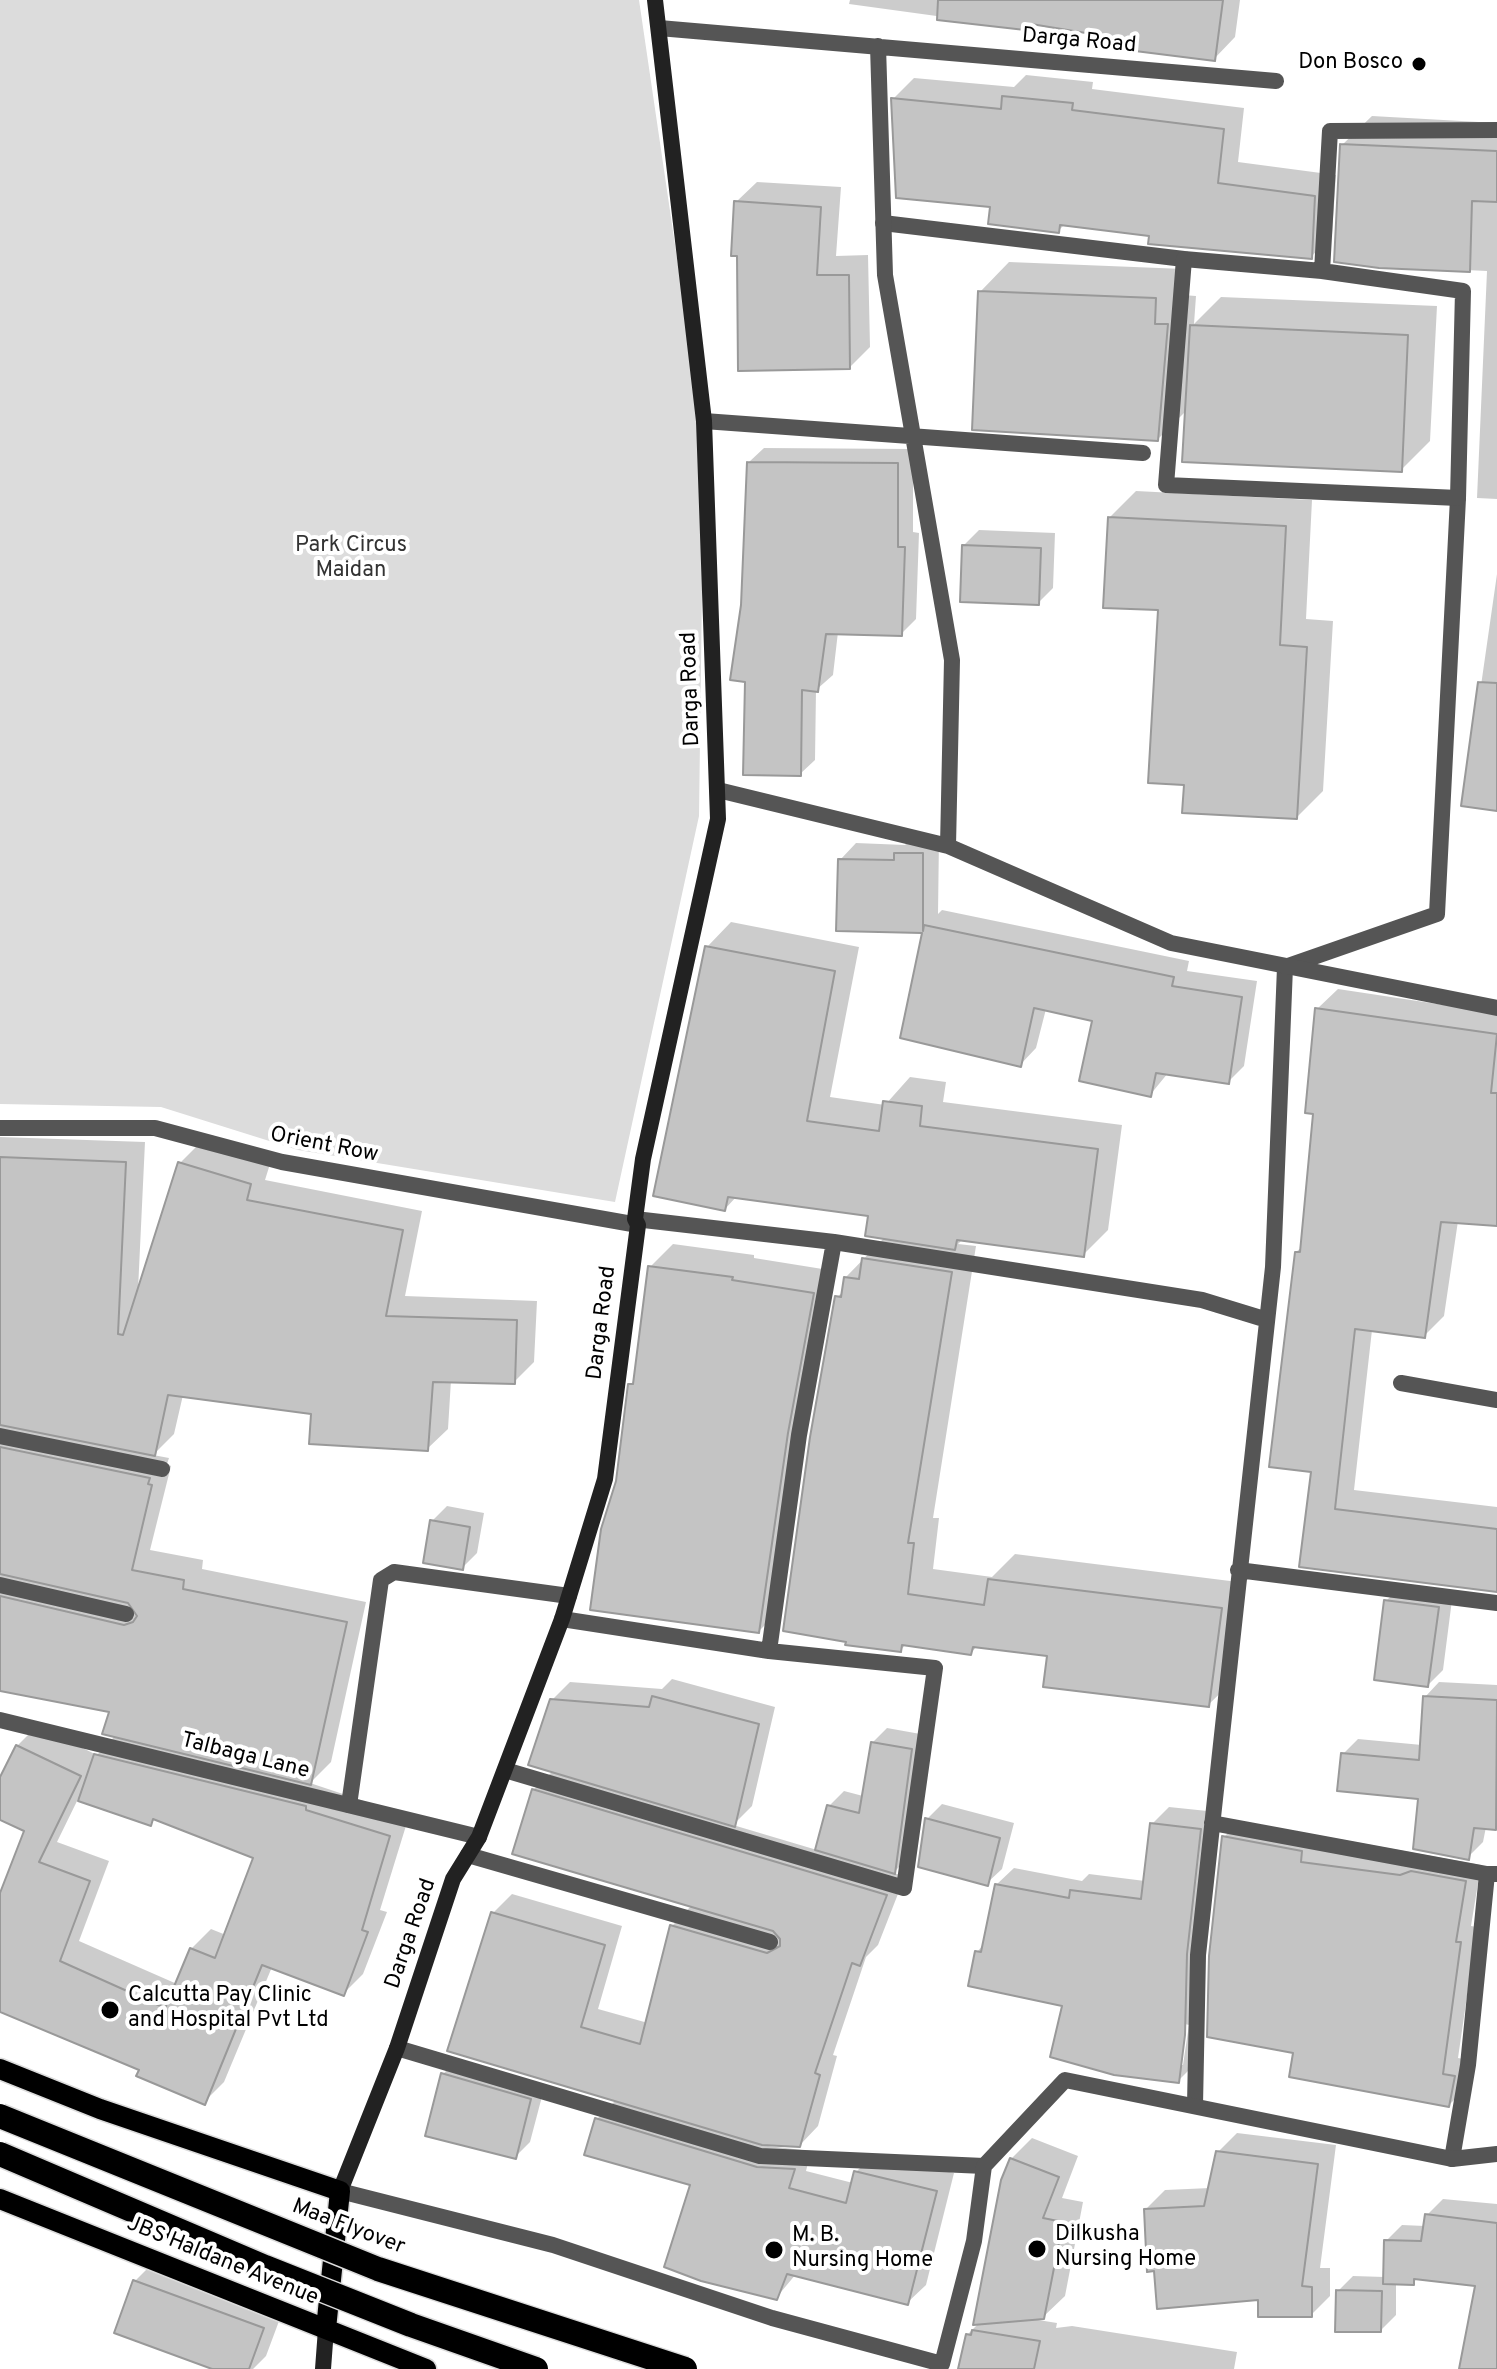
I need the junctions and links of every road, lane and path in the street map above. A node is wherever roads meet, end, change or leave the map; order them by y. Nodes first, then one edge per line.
1 (655, 0) edge
2 (659, 28) junction
3 (878, 46) junction
4 (1276, 81) dead end
5 (1497, 130) edge
6 (883, 223) junction
7 (1184, 259) junction
8 (1322, 271) junction
9 (704, 421) junction
10 (913, 437) junction
11 (1143, 453) dead end
12 (1458, 498) junction
13 (718, 790) junction
14 (948, 846) junction
15 (1285, 967) junction
16 (1497, 1008) edge
17 (0, 1128) edge
18 (637, 1222) junction
19 (834, 1242) junction
20 (1264, 1319) junction
21 (1401, 1383) dead end
22 (1497, 1400) edge
23 (0, 1436) edge
24 (162, 1469) dead end
25 (1238, 1570) junction
26 (0, 1585) edge
27 (569, 1596) junction
28 (1497, 1603) edge
29 (126, 1614) dead end
30 (562, 1619) junction
31 (769, 1651) junction
32 (0, 1720) edge
33 (505, 1770) junction
34 (349, 1805) junction
35 (1212, 1823) junction
36 (479, 1837) junction
37 (468, 1855) junction
38 (1492, 1874) edge
39 (770, 1942) dead end
40 (397, 2048) junction
41 (0, 2069) edge
42 (1195, 2105) junction
43 (0, 2116) edge
44 (0, 2154) edge
45 (1497, 2154) edge
46 (1452, 2159) junction
47 (984, 2166) junction
48 (340, 2191) junction
49 (0, 2199) edge
50 (326, 2329) junction
51 (323, 2369) edge
52 (426, 2369) edge
53 (536, 2369) edge
54 (685, 2369) edge

1 - 2 main road, Darga Road
2 - 3 street, Darga Road
2 - 9 main road, Darga Road
3 - 4 street, Darga Road
3 - 6 street
5 - 8 street
6 - 7 street
6 - 10 street
7 - 8 street
7 - 12 street
8 - 12 street
9 - 10 street
9 - 13 main road, Darga Road
10 - 11 street
10 - 14 street
12 - 15 street
13 - 14 street
13 - 18 main road, Darga Road
14 - 15 street
15 - 16 street
15 - 20 street
17 - 18 street, Orient Row
18 - 19 street, Orient Row
18 - 27 main road, Darga Road
19 - 20 street, Orient Row
19 - 31 street
20 - 25 street
21 - 22 street
23 - 24 street
25 - 28 street
25 - 35 street
26 - 29 street
27 - 30 main road, Darga Road
27 - 34 street
30 - 31 street
30 - 33 main road, Darga Road
31 - 33 street
32 - 34 street, Talbaga Lane
33 - 36 main road, Darga Road
34 - 36 street, Talbaga Lane
35 - 38 street
35 - 42 street
36 - 37 main road, Darga Road
37 - 39 street
37 - 40 main road, Darga Road
38 - 46 street
40 - 47 street
40 - 48 main road, Darga Road
41 - 48 main road, Maa Flyover
42 - 46 street
42 - 47 street
43 - 54 highway, Maa Flyover, bridge
44 - 53 highway, bridge
45 - 46 street
47 - 48 street
48 - 50 main road
49 - 50 main road, JBS Haldane Avenue
50 - 51 main road
50 - 52 main road, JBS Haldane Avenue

